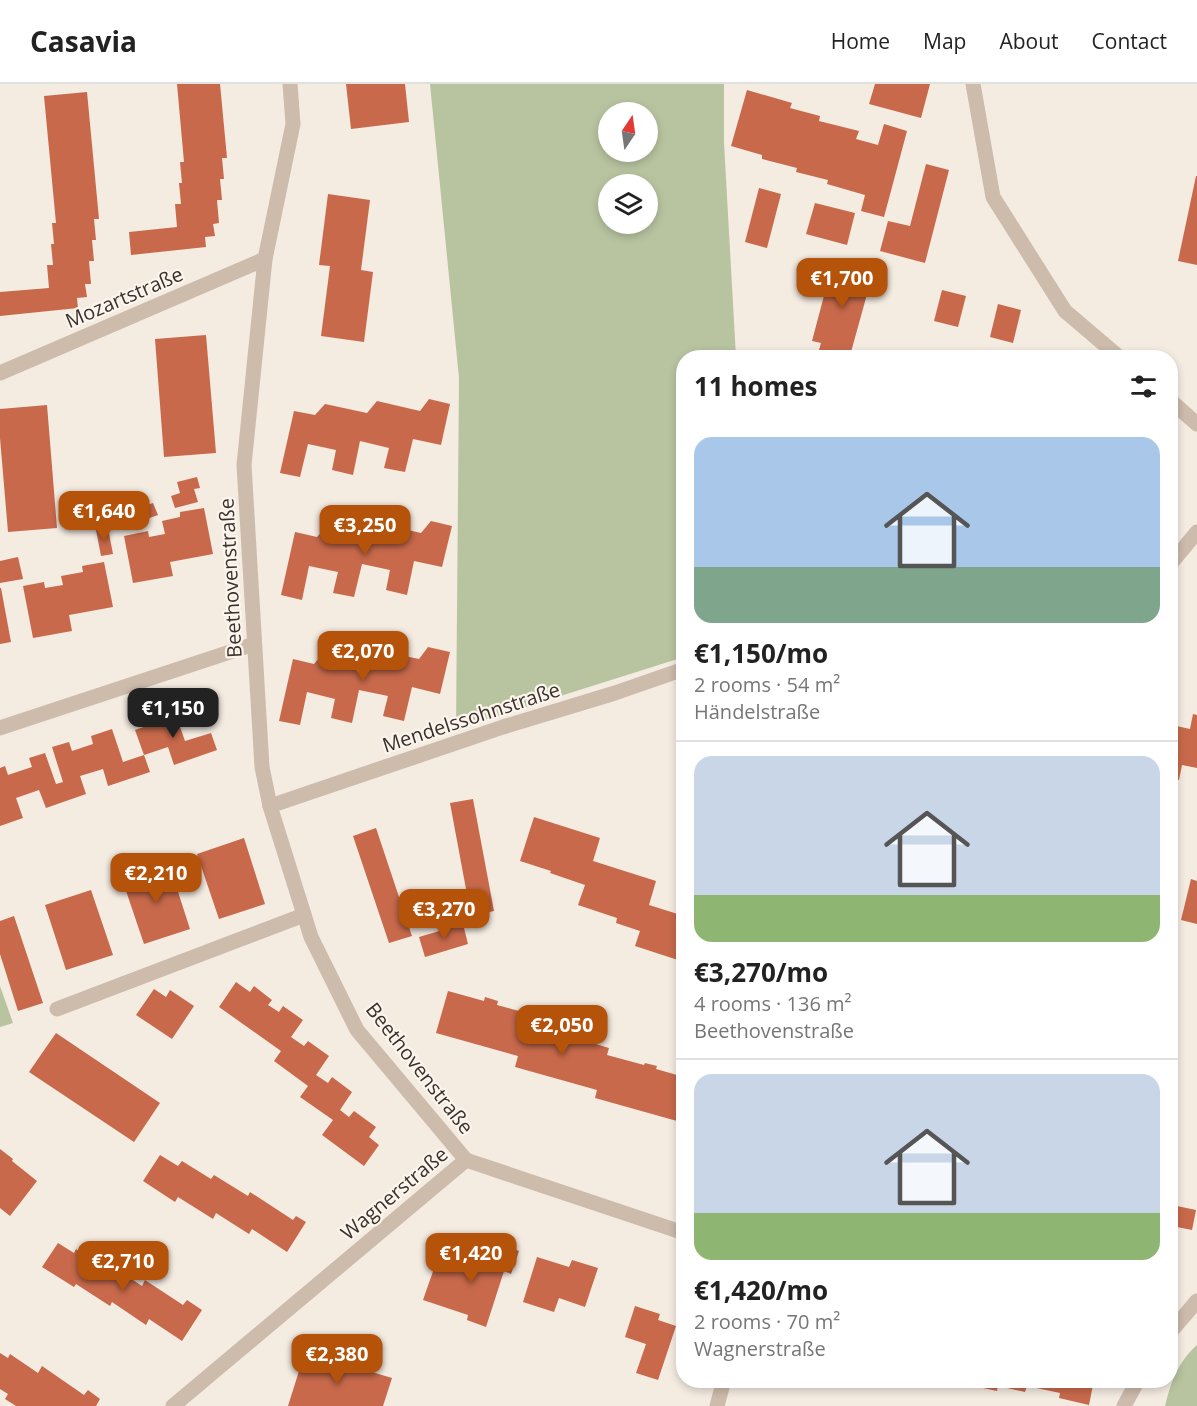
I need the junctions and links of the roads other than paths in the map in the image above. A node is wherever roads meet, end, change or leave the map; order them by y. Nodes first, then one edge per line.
1 (290, 84) edge
2 (973, 84) edge
3 (265, 259) junction
4 (1111, 350) edge
5 (0, 373) edge
6 (1178, 407) edge
7 (1197, 424) edge
8 (1197, 532) edge
9 (1178, 555) edge
10 (254, 644) junction
11 (676, 672) edge
12 (0, 728) edge
13 (270, 806) junction
14 (304, 915) junction
15 (57, 1009) dead end
16 (466, 1160) junction
17 (676, 1230) edge
18 (1197, 1301) edge
19 (1178, 1323) edge
20 (722, 1388) edge
21 (1134, 1388) edge
22 (174, 1406) edge
23 (717, 1406) edge
24 (1124, 1406) edge

1 - 3 street, Beethovenstraße
2 - 4 street
3 - 5 street, Mozartstraße
3 - 10 street, Beethovenstraße
6 - 7 street
8 - 9 street
10 - 12 street
10 - 13 street, Beethovenstraße
11 - 13 street, Mendelssohnstraße
13 - 14 street, Beethovenstraße
14 - 15 street
14 - 16 street, Beethovenstraße
16 - 17 street, Wagnerstraße
16 - 22 street, Wagnerstraße
18 - 19 street
20 - 23 street
21 - 24 street

